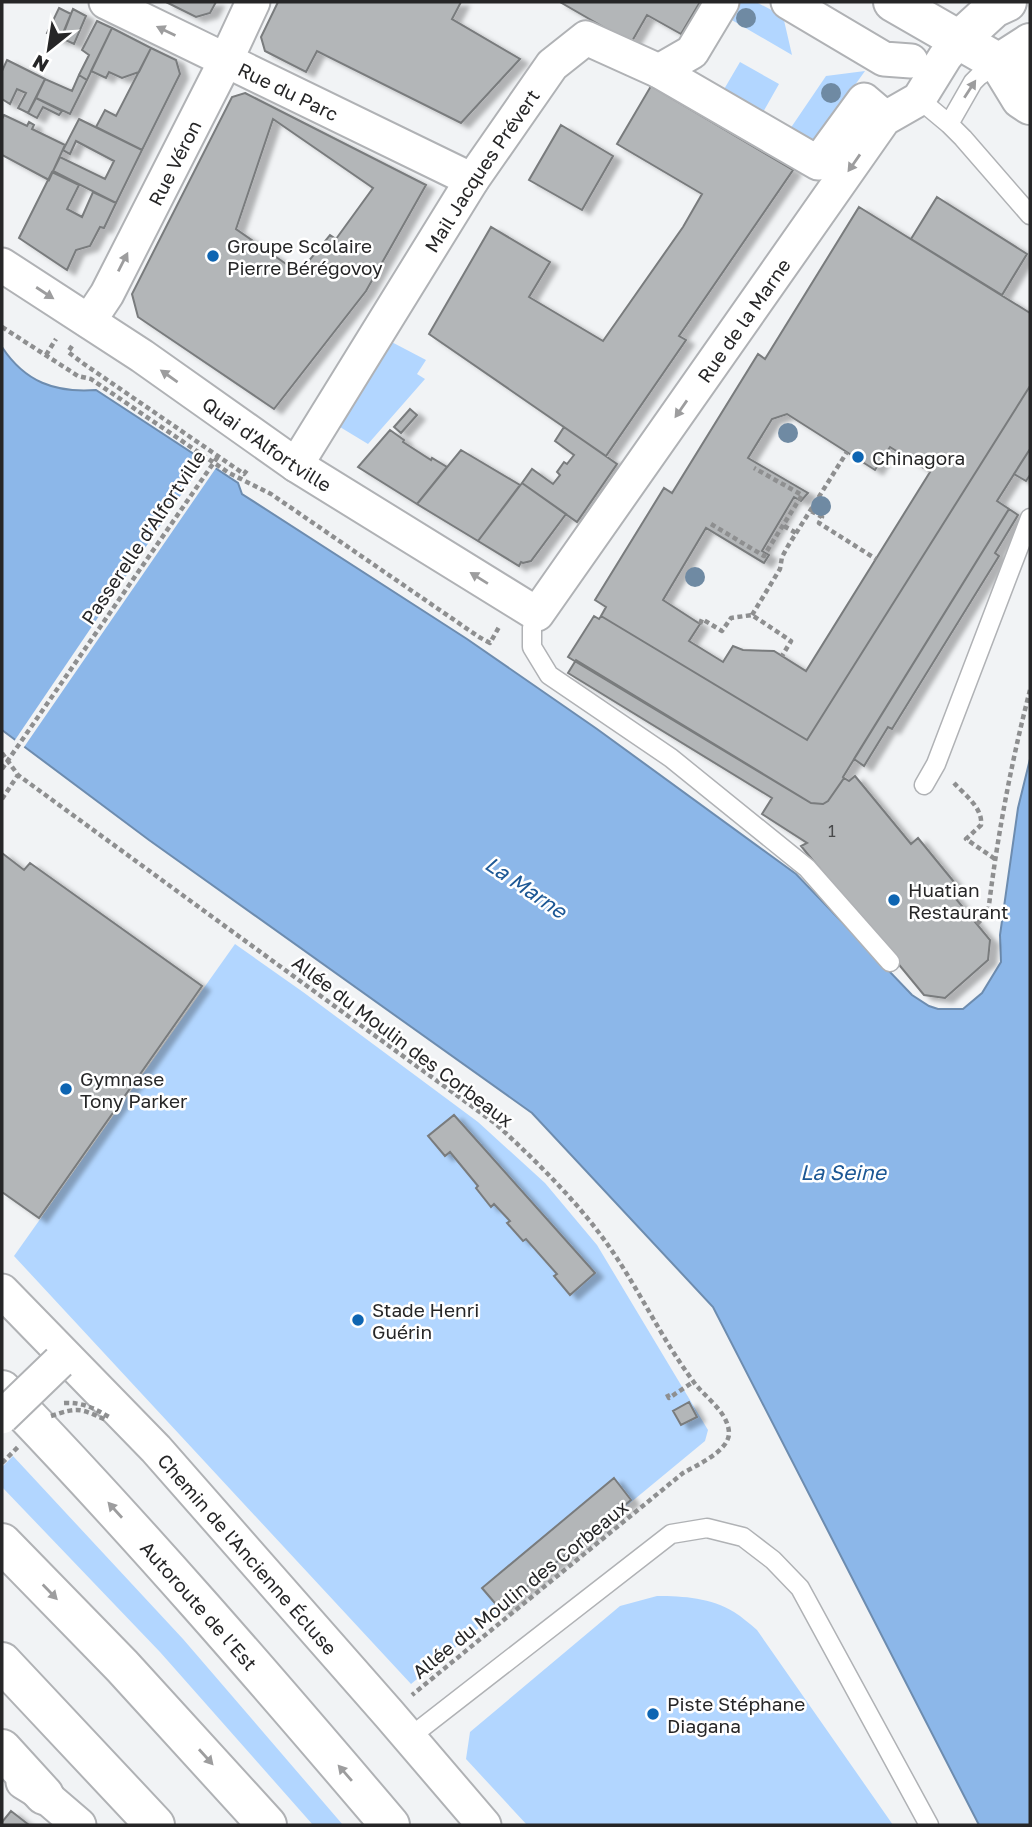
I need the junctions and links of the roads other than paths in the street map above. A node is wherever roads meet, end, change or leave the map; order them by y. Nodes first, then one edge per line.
1 (106, 2) edge
2 (253, 2) edge
3 (722, 2) edge
4 (788, 2) edge
5 (893, 2) edge
6 (1007, 2) edge
7 (959, 40) junction
8 (1020, 58) edge
9 (226, 60) junction
10 (660, 71) junction
11 (919, 99) junction
12 (1030, 104) edge
13 (949, 124) junction
14 (472, 180) junction
15 (1030, 215) edge
16 (2, 265) edge
17 (89, 321) junction
18 (296, 465) junction
19 (1030, 518) edge
20 (537, 614) junction
21 (924, 785) dead end
22 (890, 962) dead end
23 (2, 1291) edge
24 (63, 1359) junction
25 (2, 1390) edge
26 (2, 1417) edge
27 (2, 1543) edge
28 (2, 1662) edge
29 (2, 1697) edge
30 (399, 1726) junction
31 (2, 1749) edge
32 (2, 1769) edge
33 (44, 1795) junction
34 (79, 1825) edge
35 (129, 1825) edge
36 (155, 1825) edge
37 (267, 1825) edge
38 (390, 1825) edge
39 (484, 1825) edge
40 (929, 1825) edge

9 -> 1 street, Rue du Parc
2 - 9 street, Rue Véron
3 - 10 street
4 - 10 street
5 - 7 main road
6 - 7 main road
7 - 8 main road
7 - 11 street, Rue de la Marne
8 - 12 main road
13 -> 8 lane
9 - 14 street, Rue du Parc
17 -> 9 street, Rue Véron
10 - 14 street, Mail Jacques Prévert
11 - 13 lane
11 -> 20 street, Rue de la Marne
13 - 15 lane
14 - 18 street, Mail Jacques Prévert
16 -> 17 street, Quai d'Alfortville
18 -> 17 street, Quai d'Alfortville
20 -> 18 street, Quai d'Alfortville
19 - 21 lane
20 - 22 lane
23 - 24 street, Chemin de l'Ancienne Écluse
24 - 26 street, bridge
24 - 30 street, Chemin de l'Ancienne Écluse
38 -> 25 main road, Autoroute de l’Est
27 -> 37 main road
28 - 36 main road
29 - 35 main road
30 - 39 street, Chemin de l'Ancienne Écluse
30 - 40 lane
31 - 33 main road
32 - 33 street
33 - 34 street

